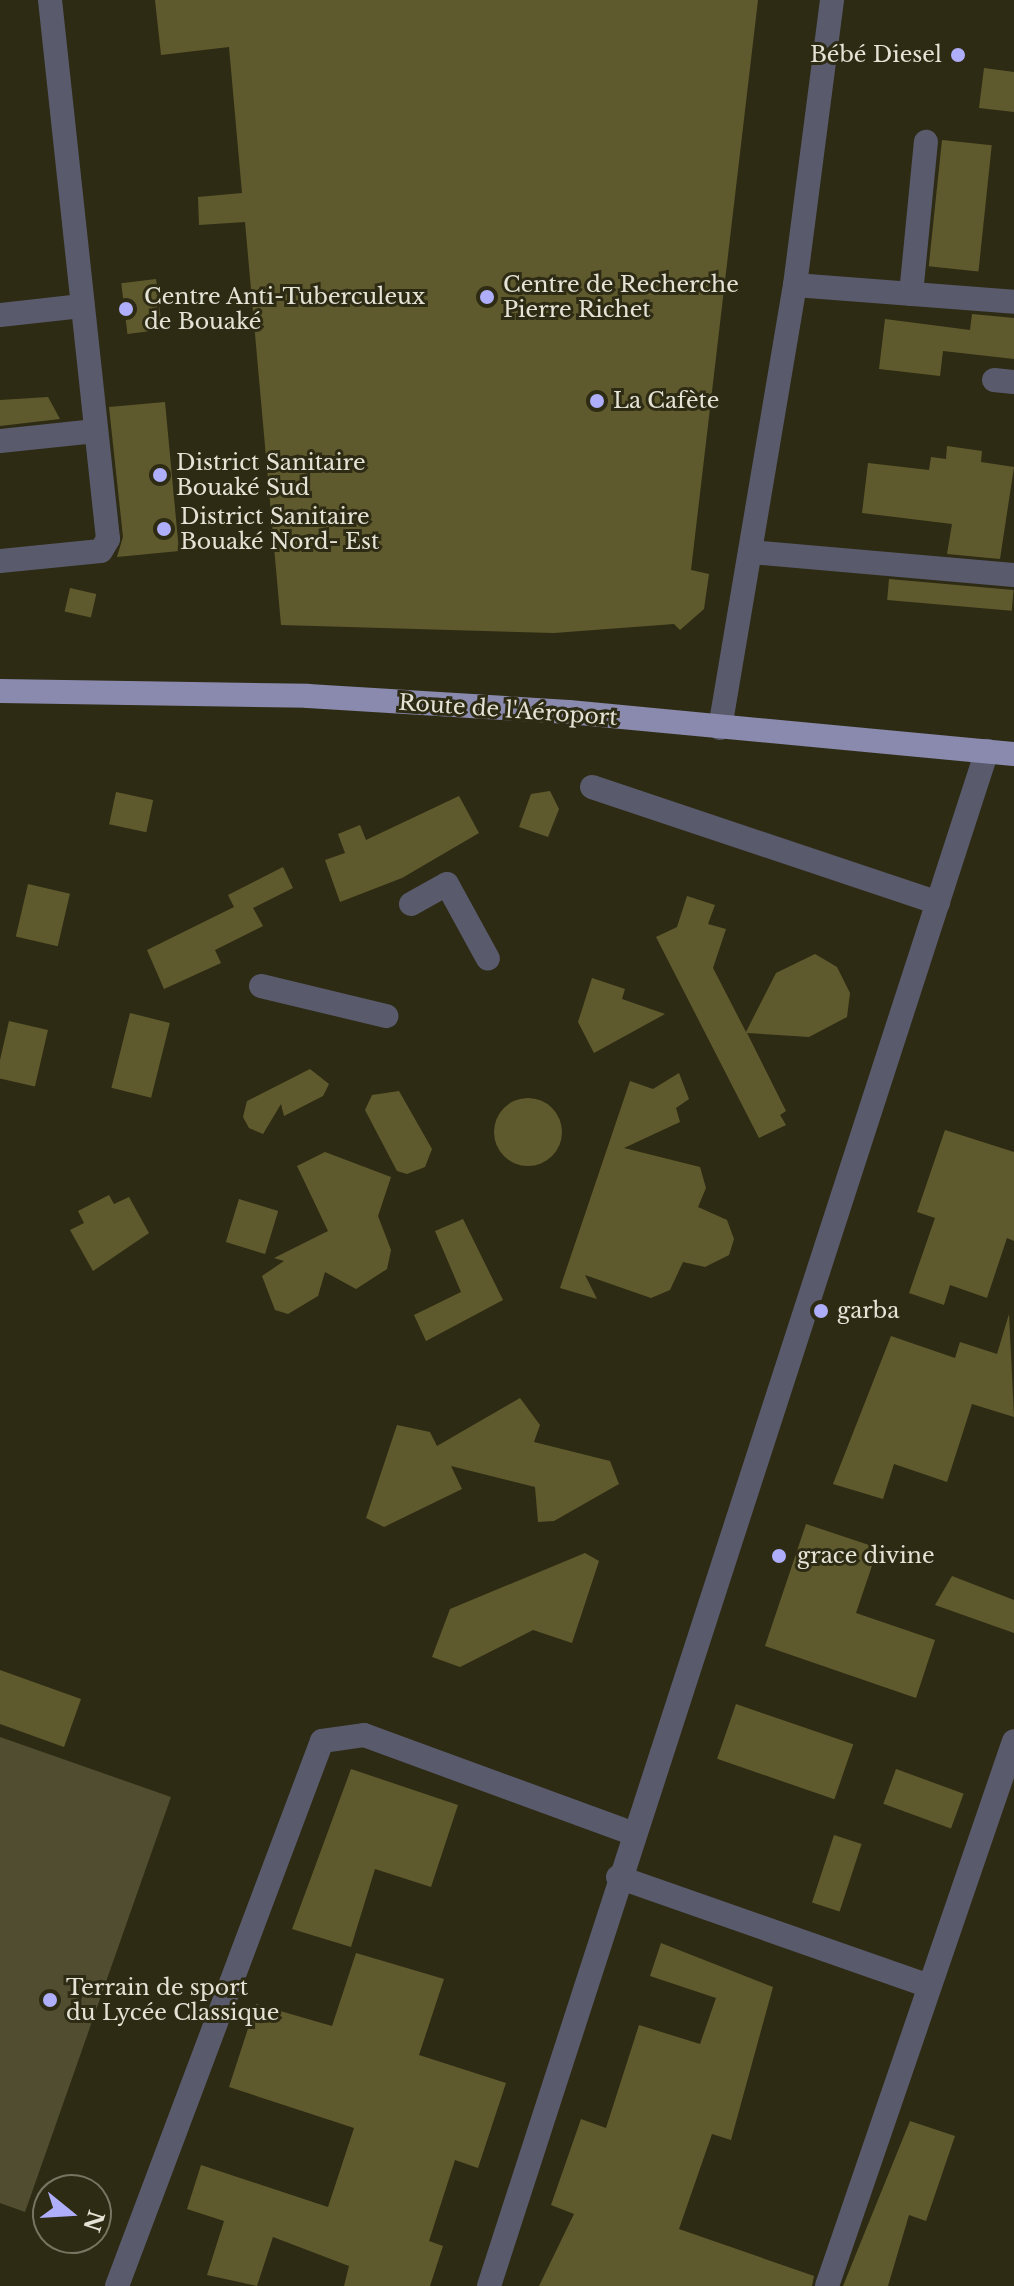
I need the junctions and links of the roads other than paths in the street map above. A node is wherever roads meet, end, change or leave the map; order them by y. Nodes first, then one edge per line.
1 (50, 0) edge
2 (832, 0) edge
3 (926, 142) dead end
4 (795, 285) junction
5 (911, 294) junction
6 (1014, 302) edge
7 (82, 306) junction
8 (0, 315) edge
9 (95, 431) junction
10 (0, 441) edge
11 (750, 552) junction
12 (0, 561) edge
13 (1014, 575) edge
14 (0, 691) edge
15 (720, 728) junction
16 (987, 751) junction
17 (1014, 754) edge
18 (592, 787) dead end
19 (938, 903) junction
20 (411, 904) dead end
21 (488, 959) dead end
22 (261, 986) dead end
23 (386, 1016) dead end
24 (1014, 1741) edge
25 (632, 1833) junction
26 (618, 1877) junction
27 (930, 1986) junction
28 (117, 2286) edge
29 (489, 2286) edge
30 (827, 2286) edge

1 - 7 street
2 - 4 street
3 - 5 street
4 - 5 street
4 - 11 street
5 - 6 street
7 - 8 street
7 - 9 street
9 - 10 street
9 - 12 street
11 - 13 street
11 - 15 street
14 - 15 main road, Route de l'Aéroport
15 - 16 main road, Route de l'Aéroport
16 - 17 main road, Route de l'Aéroport
16 - 19 street
18 - 19 street
19 - 25 street
20 - 21 street
22 - 23 street
24 - 27 street
25 - 26 street
25 - 28 street
26 - 27 street
26 - 29 street
27 - 30 street

